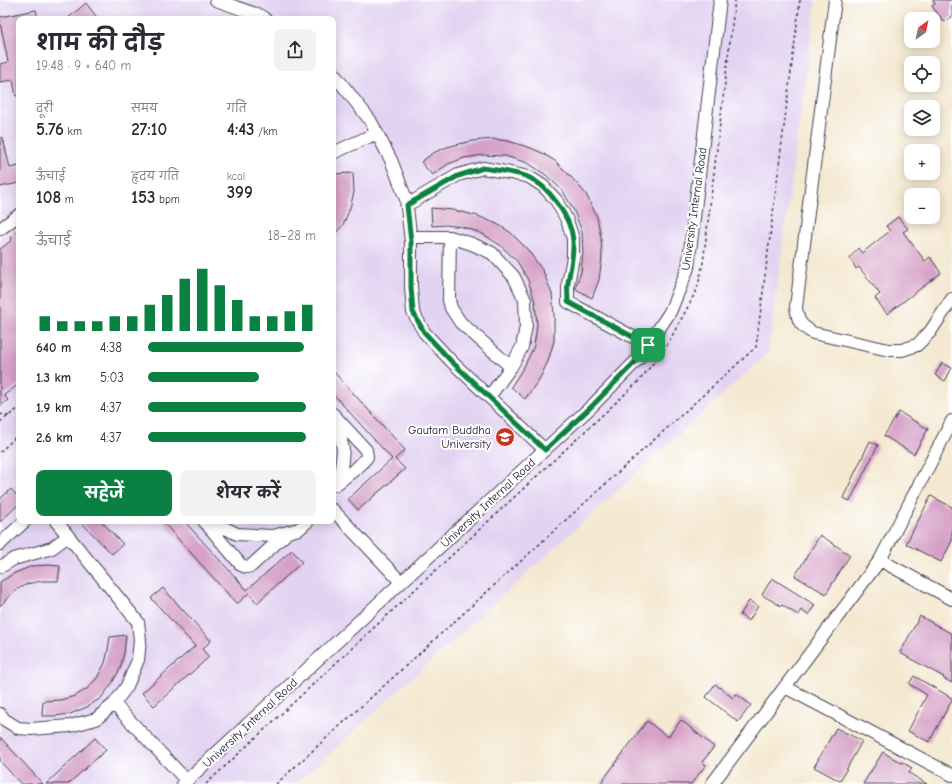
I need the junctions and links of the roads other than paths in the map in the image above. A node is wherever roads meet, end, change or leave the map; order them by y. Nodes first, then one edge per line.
1 (216, 0) edge
2 (720, 0) edge
3 (835, 0) edge
4 (261, 16) edge
5 (336, 77) edge
6 (377, 133) junction
7 (336, 153) edge
8 (407, 205) junction
9 (16, 217) edge
10 (0, 229) edge
11 (411, 237) junction
12 (450, 237) junction
13 (952, 299) edge
14 (648, 345) junction
15 (511, 367) junction
16 (489, 397) junction
17 (336, 417) edge
18 (951, 424) edge
19 (336, 427) edge
20 (545, 450) junction
21 (336, 484) edge
22 (336, 486) edge
23 (336, 513) edge
24 (23, 524) edge
25 (58, 524) edge
26 (207, 524) edge
27 (216, 524) edge
28 (305, 524) edge
29 (288, 532) junction
30 (68, 536) junction
31 (0, 544) edge
32 (880, 560) junction
33 (0, 567) edge
34 (401, 582) junction
35 (952, 599) edge
36 (785, 687) junction
37 (114, 704) junction
38 (0, 714) edge
39 (952, 775) edge
40 (185, 783) edge
41 (712, 784) edge

1 - 4 street
2 - 14 street, University Internal Road
3 - 13 street
5 - 6 street
6 - 7 street
6 - 8 street
8 - 11 street
8 - 14 street
9 - 10 street
11 - 12 street
11 - 16 street
12 - 15 street
12 - 15 street
14 - 20 street, University Internal Road
15 - 16 street
16 - 20 street
17 - 22 street
18 - 32 street
19 - 21 street
20 - 34 street, University Internal Road
23 - 34 street
24 - 31 street
25 - 30 street
26 - 29 street
27 - 29 street
28 - 29 street
30 - 33 street
30 - 37 street
32 - 35 street
32 - 36 street
34 - 40 street, University Internal Road
36 - 39 street
36 - 41 street
37 - 38 street
37 - 40 street

